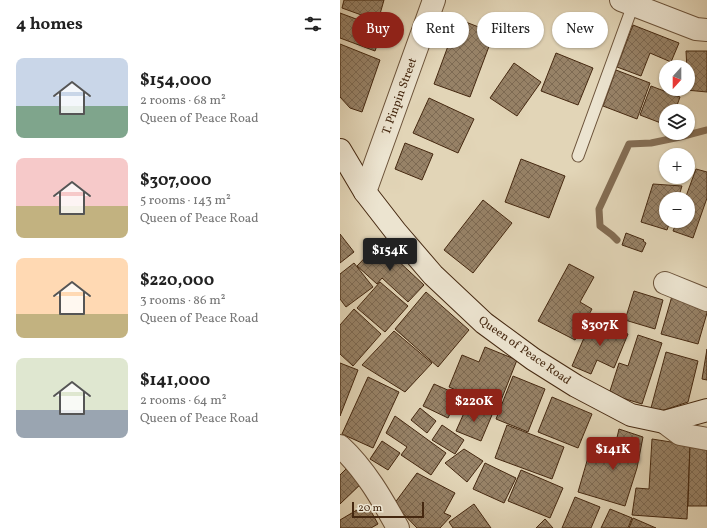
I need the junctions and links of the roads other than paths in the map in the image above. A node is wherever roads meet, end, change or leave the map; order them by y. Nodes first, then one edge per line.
1 (434, 0) edge
2 (627, 2) edge
3 (707, 30) edge
4 (340, 150) edge
5 (578, 156) dead end
6 (365, 192) junction
7 (665, 283) dead end
8 (707, 300) edge
9 (707, 410) edge
10 (664, 422) junction
11 (707, 439) edge
12 (340, 446) edge
13 (398, 528) edge

1 - 6 street, T. Pinpin Street
2 - 3 street
2 - 5 lane
4 - 6 street, Queen of Peace Road
6 - 10 street, Queen of Peace Road
7 - 8 street
9 - 10 street, Queen of Peace Road
10 - 11 street
12 - 13 street

